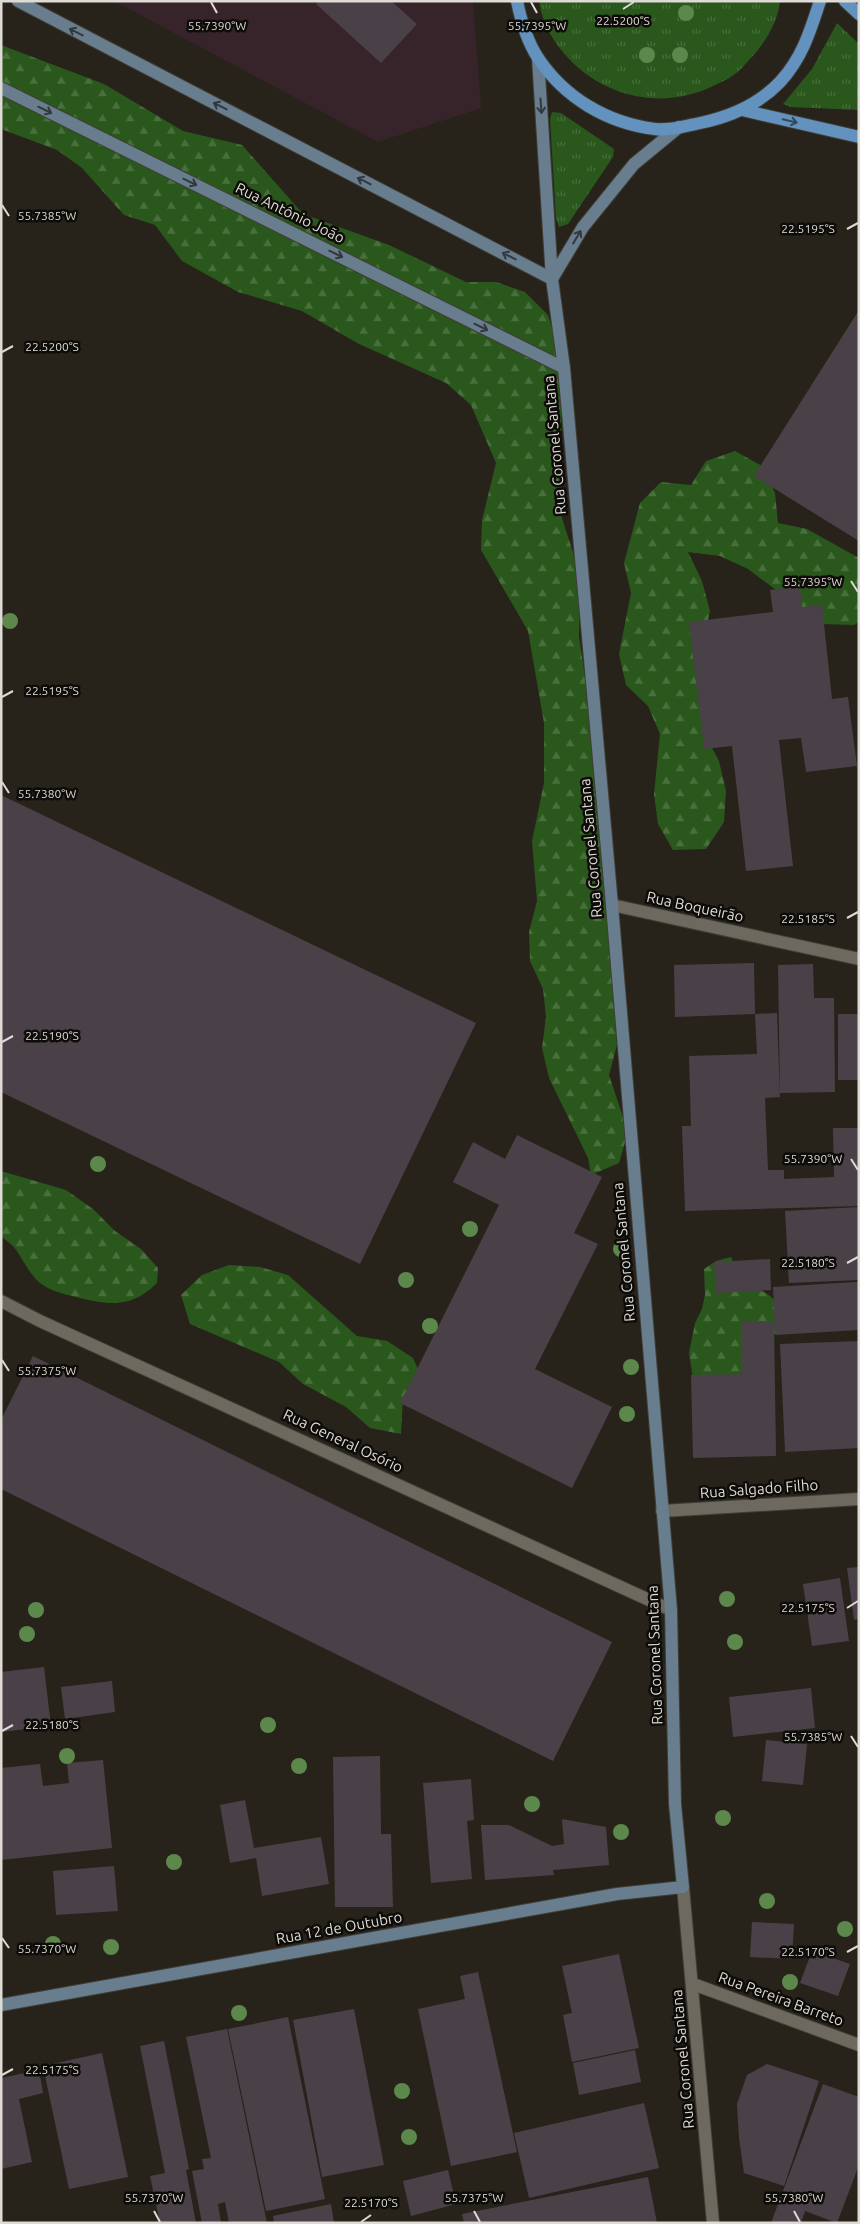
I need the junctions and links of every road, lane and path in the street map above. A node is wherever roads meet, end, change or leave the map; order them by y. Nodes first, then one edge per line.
1 (18, 1) edge
2 (517, 1) edge
3 (820, 1) edge
4 (845, 1) edge
5 (859, 14) edge
6 (538, 58) junction
7 (1, 88) edge
8 (742, 110) junction
9 (679, 128) junction
10 (859, 136) edge
11 (552, 279) junction
12 (564, 368) junction
13 (612, 906) junction
14 (859, 959) edge
15 (1, 1301) edge
16 (859, 1499) edge
17 (662, 1511) junction
18 (671, 1610) junction
19 (683, 1887) junction
20 (693, 1984) junction
21 (1, 2005) edge
22 (859, 2045) edge
23 (713, 2223) edge

11 -> 1 main road
2 - 6 main road
3 - 8 main road
4 - 5 main road
6 - 9 main road
6 -> 11 main road, Rua Coronel Santana
7 -> 12 main road, Rua Antônio João
8 - 9 main road
8 -> 10 main road
11 -> 9 main road
11 - 12 main road, Rua Coronel Santana
12 - 13 main road, Rua Coronel Santana
13 - 14 street, Rua Boqueirão
13 - 17 main road, Rua Coronel Santana
15 - 18 street, Rua General Osório
16 - 17 street, Rua Salgado Filho
17 - 18 main road, Rua Coronel Santana
18 - 19 main road, Rua Coronel Santana
19 - 20 street, Rua Coronel Santana
19 - 21 main road, Rua 12 de Outubro
20 - 22 street, Rua Pereira Barreto
20 - 23 street, Rua Coronel Santana

